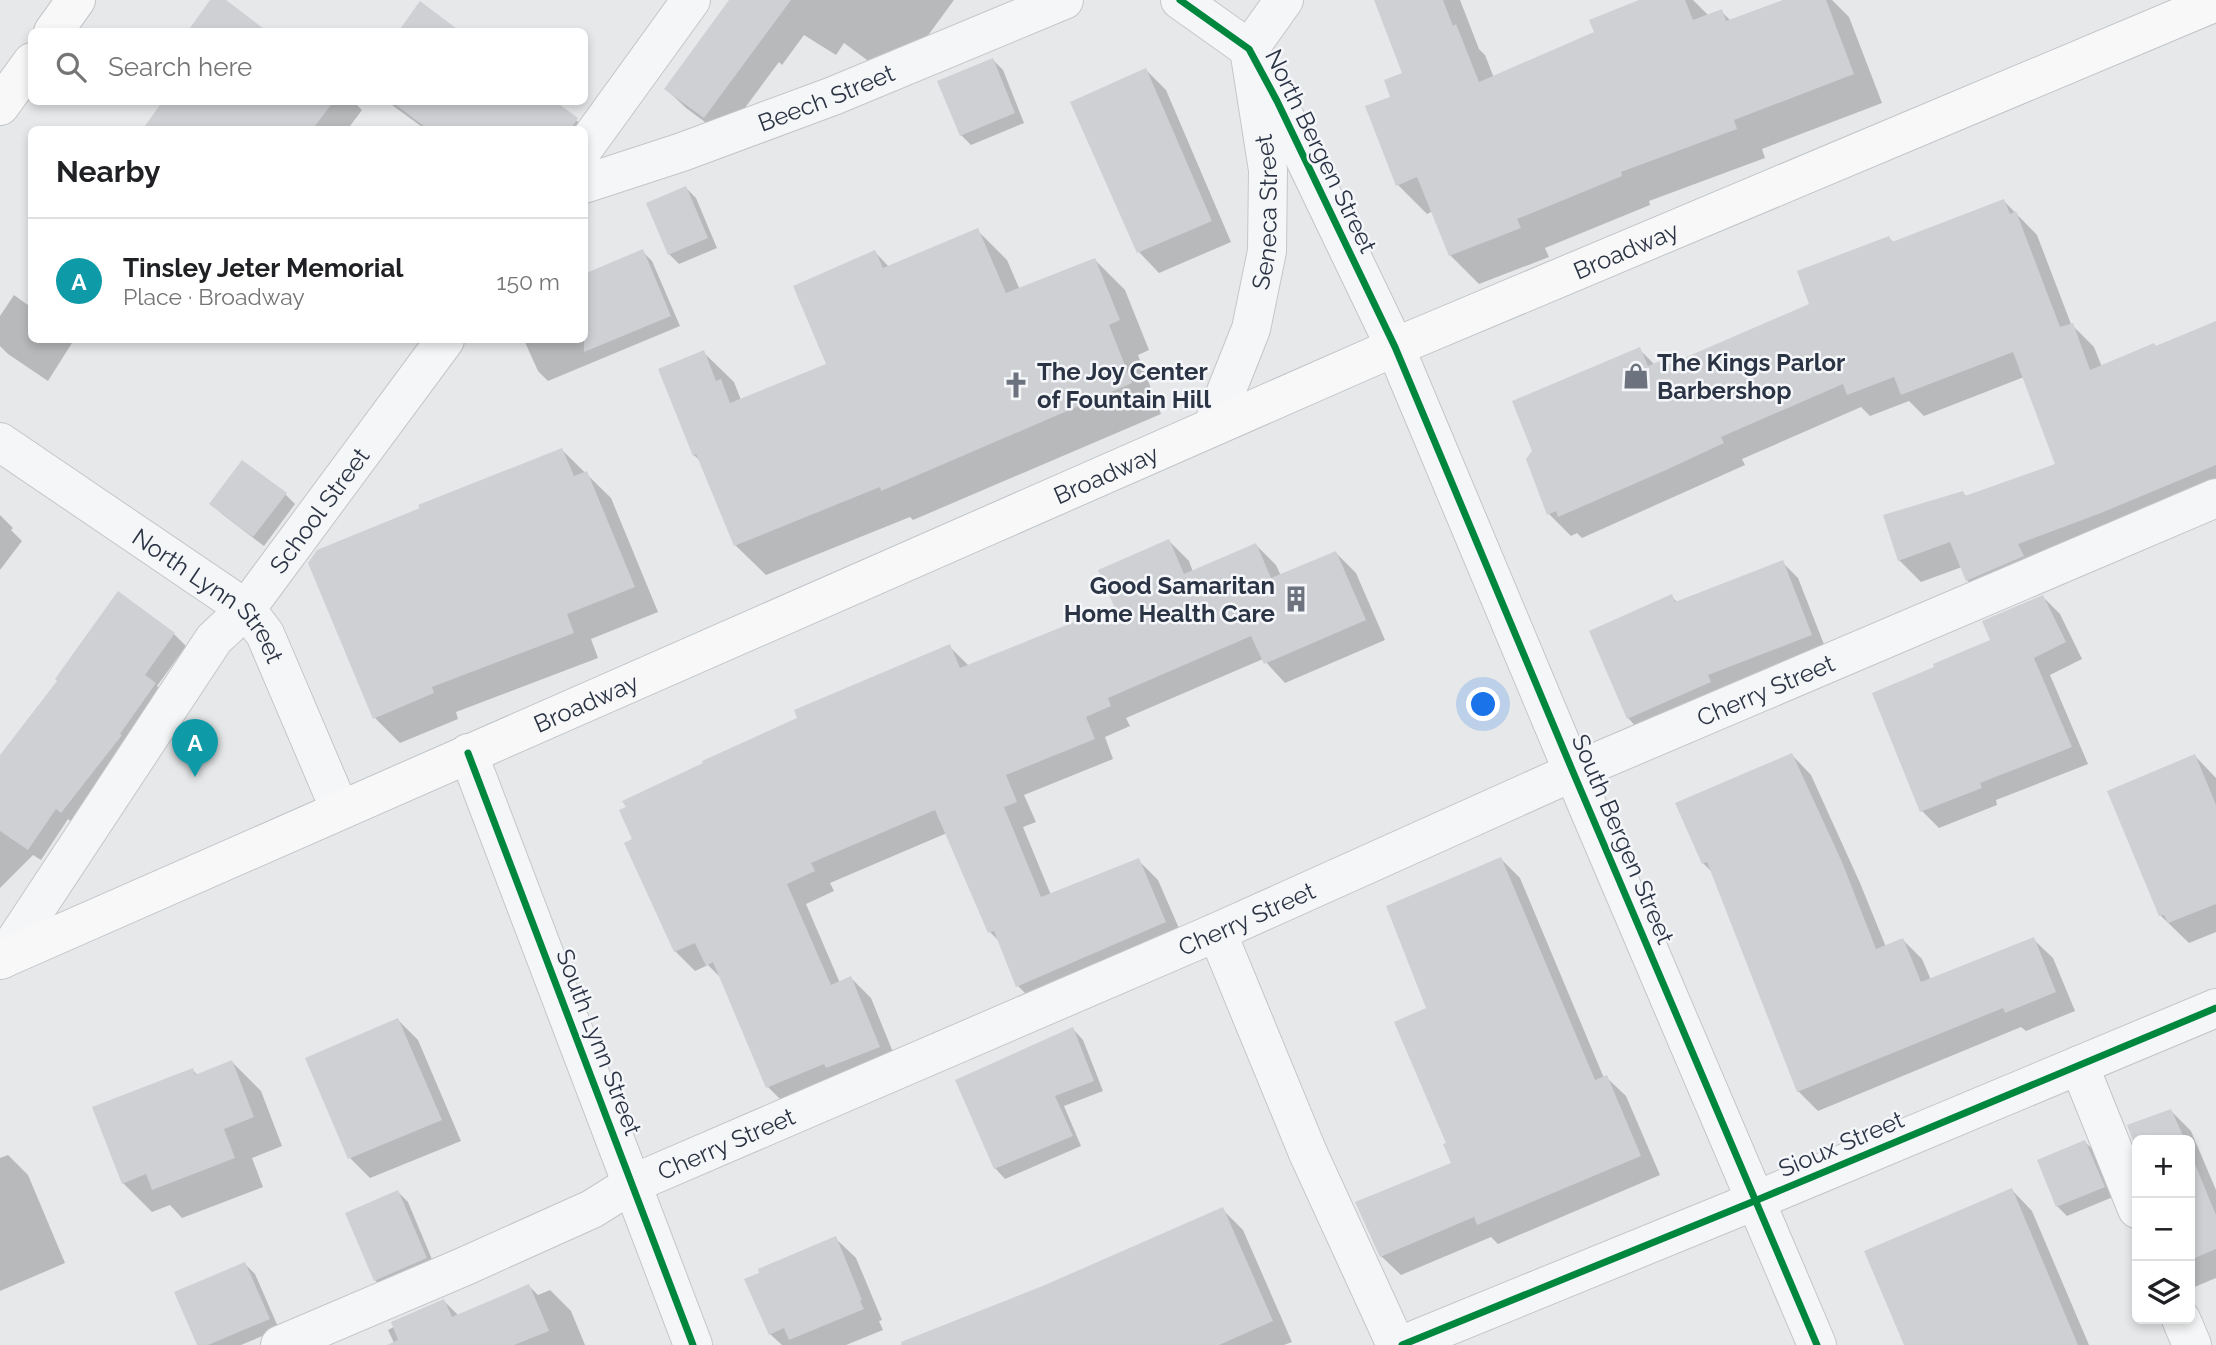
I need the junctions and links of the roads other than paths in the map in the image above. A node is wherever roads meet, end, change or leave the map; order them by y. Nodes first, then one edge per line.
1 (76, 0) edge
2 (691, 0) edge
3 (1063, 0) edge
4 (1180, 0) edge
5 (1284, 0) edge
6 (2216, 2) edge
7 (57, 28) edge
8 (1249, 50) junction
9 (28, 68) edge
10 (0, 106) edge
11 (588, 142) edge
12 (588, 183) edge
13 (443, 343) edge
14 (1395, 347) junction
15 (1212, 427) junction
16 (0, 442) edge
17 (2216, 498) edge
18 (246, 609) junction
19 (468, 753) junction
20 (1573, 772) junction
21 (340, 810) junction
22 (1217, 932) junction
23 (2, 960) edge
24 (2216, 1008) edge
25 (2079, 1065) junction
26 (632, 1184) junction
27 (2133, 1198) edge
28 (1757, 1200) junction
29 (2183, 1324) edge
30 (280, 1345) edge
31 (693, 1345) edge
32 (1396, 1345) edge
33 (1402, 1345) edge
34 (1817, 1345) edge
35 (2192, 1345) edge

1 - 7 main road
2 - 11 street
3 - 12 street, Beech Street
4 - 8 street, North Bergen Street
5 - 8 street
6 - 14 main road, Broadway
8 - 14 street, North Bergen Street
8 - 15 street, Seneca Street
9 - 10 main road
13 - 18 street, School Street
14 - 15 main road, Broadway
14 - 20 street, South Bergen Street
15 - 19 main road, Broadway
16 - 18 street, North Lynn Street
17 - 20 street, Cherry Street
18 - 21 street, North Lynn Street
18 - 23 street, School Street
19 - 21 main road, Broadway
19 - 26 street, South Lynn Street
20 - 22 street, Cherry Street
20 - 28 street, South Bergen Street
21 - 23 main road, Broadway
22 - 26 street, Cherry Street
22 - 32 street
24 - 25 street, Sioux Street
25 - 27 street
25 - 28 street, Sioux Street
26 - 30 street, Cherry Street
26 - 31 street, South Lynn Street
28 - 33 street, Sioux Street
28 - 34 street, South Bergen Street
29 - 35 street

